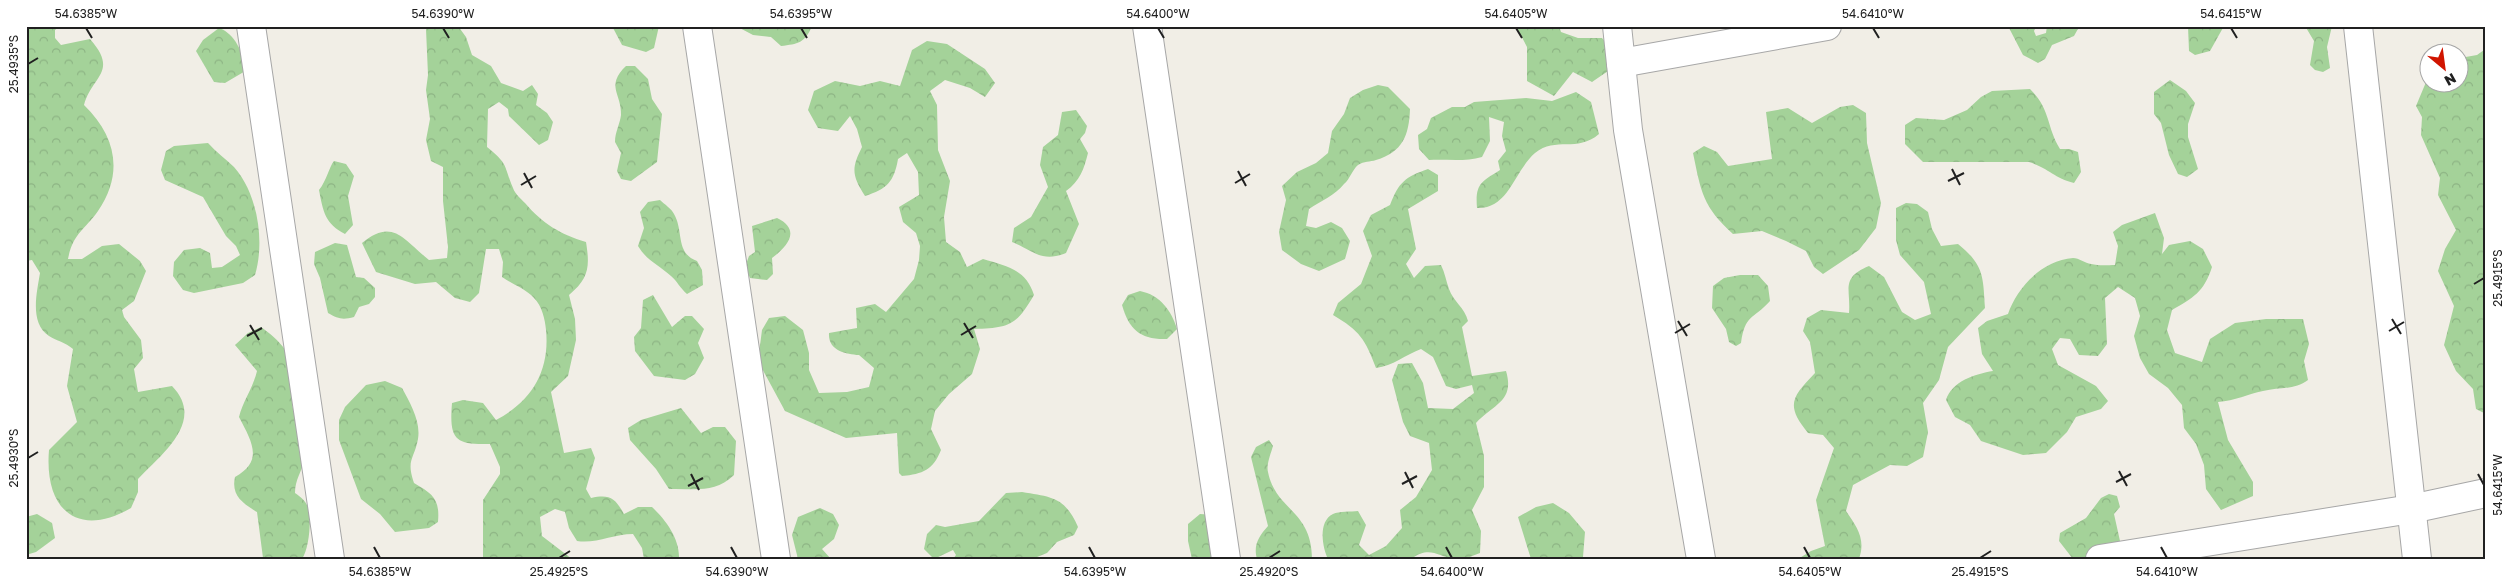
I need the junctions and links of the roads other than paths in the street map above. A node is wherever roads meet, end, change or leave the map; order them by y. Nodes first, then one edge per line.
1 (251, 26) edge
2 (697, 26) edge
3 (1147, 26) edge
4 (1617, 26) edge
5 (1827, 26) edge
6 (2358, 26) edge
7 (1621, 63) junction
8 (2486, 493) edge
9 (2411, 509) junction
10 (330, 559) edge
11 (776, 559) edge
12 (1226, 559) edge
13 (1701, 559) edge
14 (2100, 559) edge
15 (2418, 559) edge

1 - 10 street
2 - 11 street
3 - 12 street
4 - 7 street
5 - 7 street
6 - 9 street
7 - 13 street
8 - 9 street
9 - 14 street
9 - 15 street

